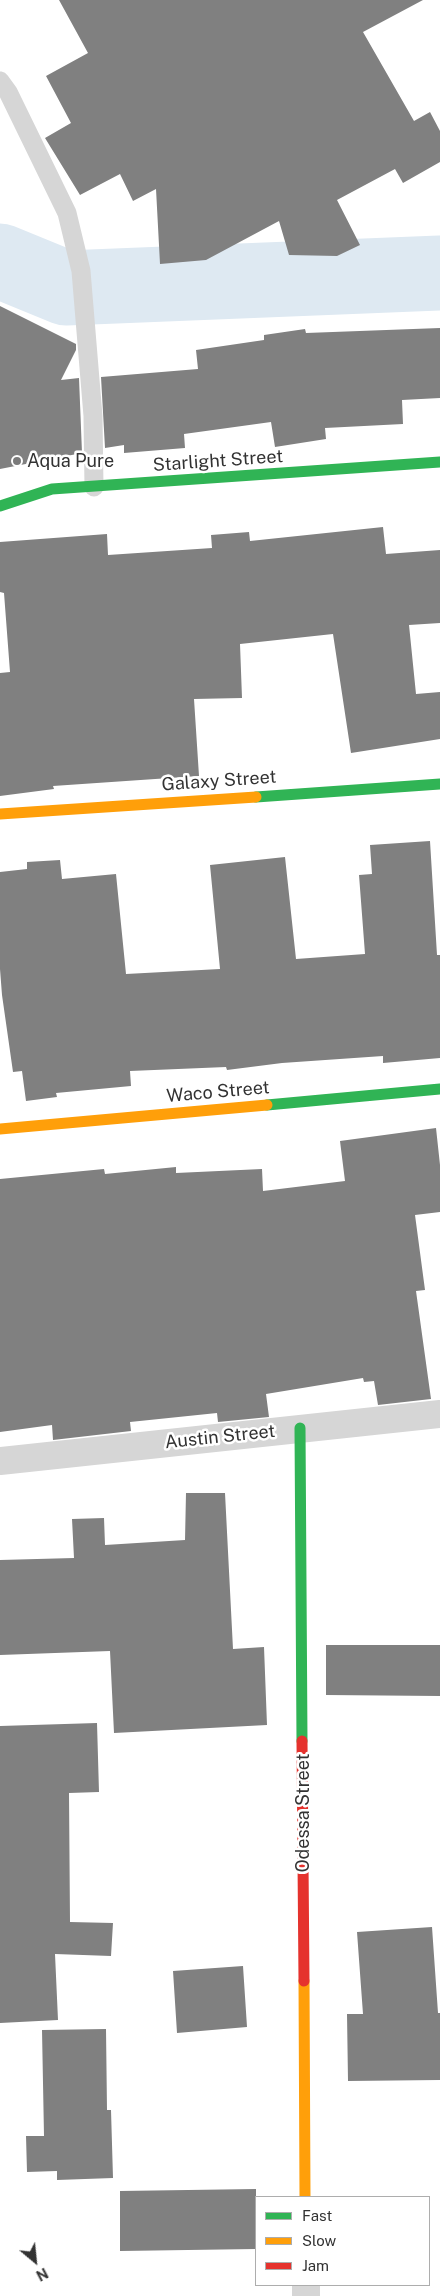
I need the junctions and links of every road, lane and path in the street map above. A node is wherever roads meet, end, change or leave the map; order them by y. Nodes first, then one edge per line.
1 (0, 82) edge
2 (440, 462) edge
3 (94, 487) junction
4 (0, 506) edge
5 (440, 784) edge
6 (0, 814) edge
7 (440, 1089) edge
8 (0, 1130) edge
9 (440, 1414) edge
10 (300, 1428) junction
11 (0, 1461) edge
12 (305, 2196) edge

1 - 3 lane
2 - 3 street, Starlight Street
3 - 4 street, Starlight Street
5 - 6 street, Galaxy Street
7 - 8 street, Waco Street
9 - 10 street, Austin Street
10 - 11 street, Austin Street
10 - 12 street, Odessa Street

